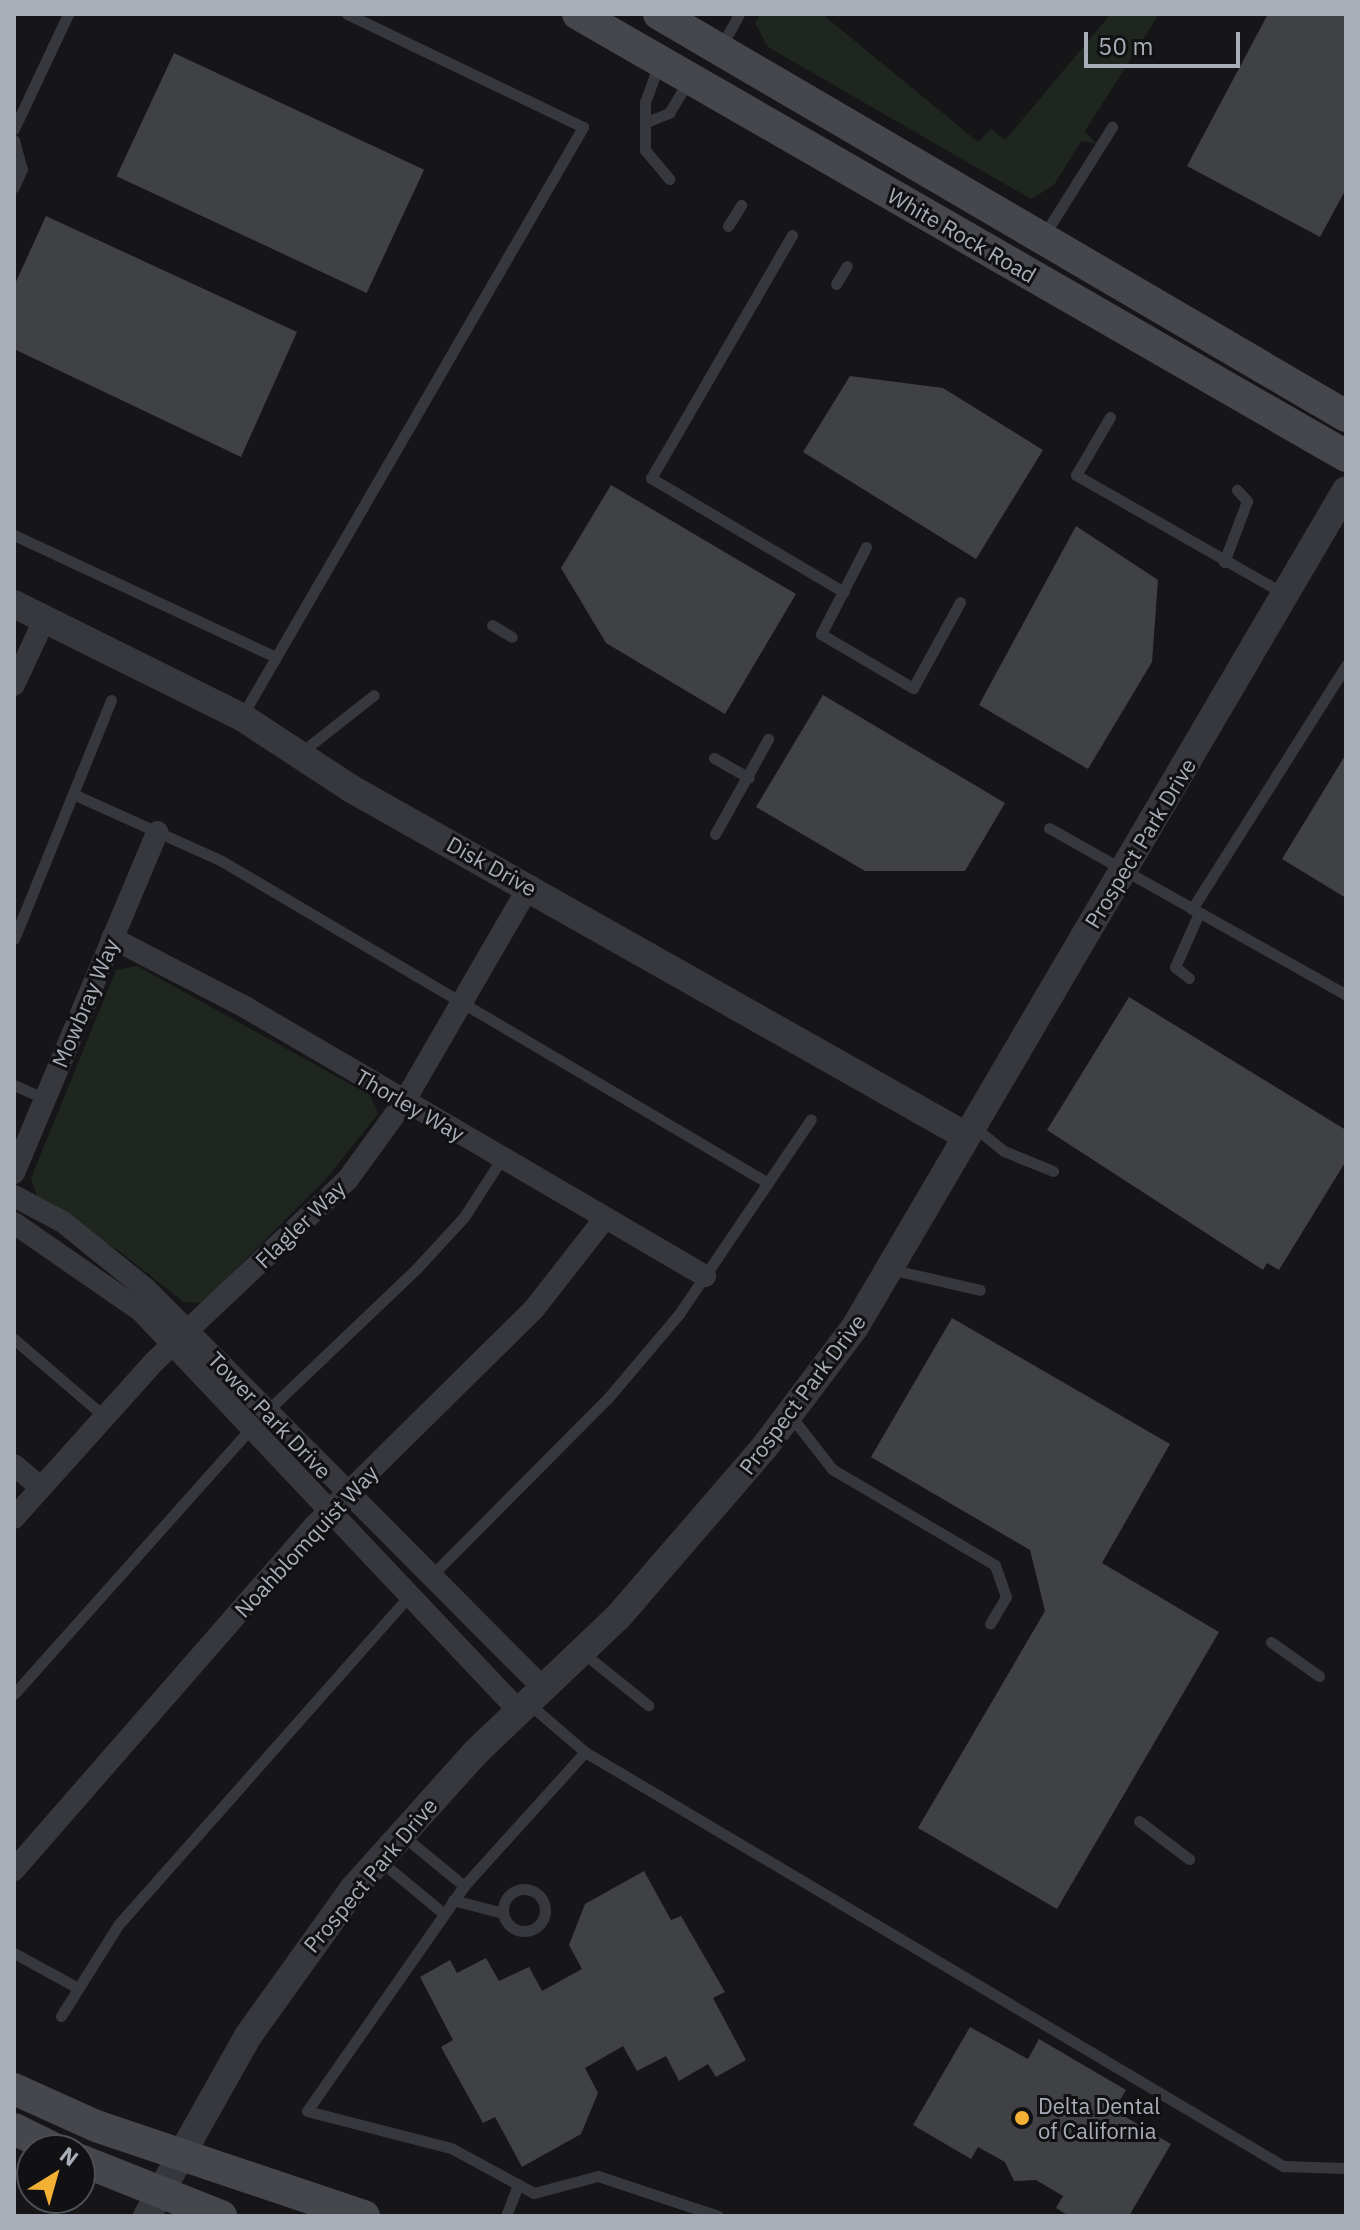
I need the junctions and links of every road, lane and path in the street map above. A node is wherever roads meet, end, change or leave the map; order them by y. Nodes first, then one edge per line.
1 (68, 14) edge
2 (347, 14) edge
3 (578, 14) edge
4 (659, 14) edge
5 (739, 14) edge
6 (704, 36) junction
7 (660, 61) junction
8 (690, 78) junction
9 (649, 121) junction
10 (1112, 127) dead end
11 (14, 129) edge
12 (14, 140) edge
13 (669, 179) dead end
14 (14, 187) edge
15 (741, 205) dead end
16 (728, 226) dead end
17 (792, 235) dead end
18 (1042, 238) junction
19 (847, 266) dead end
20 (836, 284) dead end
21 (1346, 416) edge
22 (1110, 417) dead end
23 (1346, 456) edge
24 (1237, 490) dead end
25 (1346, 490) edge
26 (14, 535) edge
27 (866, 547) dead end
28 (1224, 562) junction
29 (844, 592) junction
30 (1286, 594) junction
31 (960, 602) dead end
32 (14, 604) edge
33 (45, 618) junction
34 (492, 625) dead end
35 (512, 637) dead end
36 (274, 656) junction
37 (1346, 665) edge
38 (14, 685) edge
39 (374, 695) dead end
40 (111, 700) dead end
41 (242, 717) junction
42 (768, 739) dead end
43 (299, 754) junction
44 (714, 758) dead end
45 (749, 778) junction
46 (73, 794) junction
47 (1049, 828) dead end
48 (157, 832) junction
49 (715, 834) dead end
50 (1124, 870) junction
51 (529, 886) junction
52 (1196, 911) junction
53 (112, 938) junction
54 (14, 939) edge
55 (1189, 978) dead end
56 (1346, 995) edge
57 (462, 1000) junction
58 (14, 1085) edge
59 (45, 1099) junction
60 (404, 1102) junction
61 (811, 1119) dead end
62 (970, 1131) junction
63 (502, 1158) junction
64 (1053, 1171) dead end
65 (14, 1173) edge
66 (768, 1183) junction
67 (14, 1196) edge
68 (605, 1218) junction
69 (14, 1223) edge
70 (894, 1270) junction
71 (705, 1276) junction
72 (980, 1290) dead end
73 (181, 1337) junction
74 (14, 1339) edge
75 (790, 1415) junction
76 (105, 1417) junction
77 (260, 1418) junction
78 (14, 1465) edge
79 (40, 1487) junction
80 (340, 1501) junction
81 (14, 1518) edge
82 (420, 1586) junction
83 (990, 1624) dead end
84 (1271, 1642) dead end
85 (582, 1652) junction
86 (1319, 1676) dead end
87 (14, 1694) edge
88 (530, 1701) junction
89 (648, 1705) dead end
90 (585, 1752) junction
91 (1139, 1821) dead end
92 (400, 1834) junction
93 (17, 1859) edge
94 (1189, 1859) dead end
95 (378, 1860) junction
96 (464, 1886) junction
97 (453, 1900) junction
98 (443, 1913) junction
99 (503, 1913) dead end
100 (14, 1953) edge
101 (76, 1987) junction
102 (61, 2016) dead end
103 (14, 2089) edge
104 (180, 2154) junction
105 (1346, 2168) edge
106 (96, 2170) edge
107 (518, 2184) junction
108 (152, 2205) edge
109 (221, 2216) edge
110 (364, 2216) edge
111 (506, 2216) edge
112 (718, 2216) edge

1 - 11 lane
2 - 36 lane
3 - 7 main road, White Rock Road
4 - 6 main road, White Rock Road
5 - 6 lane
6 - 18 main road, White Rock Road
7 - 8 main road, White Rock Road
7 - 9 lane
8 - 9 lane
8 - 23 main road, White Rock Road
9 - 13 lane
10 - 18 lane
12 - 14 lane
15 - 16 lane
17 - 29 lane
18 - 21 main road, White Rock Road
19 - 20 lane
22 - 28 lane
24 - 28 lane
25 - 30 street, Prospect Park Drive
26 - 36 lane
27 - 29 lane
28 - 30 lane
29 - 31 lane
30 - 50 street, Prospect Park Drive
32 - 33 street, Disk Drive
33 - 38 street
33 - 41 street, Disk Drive
34 - 35 lane
36 - 41 lane
37 - 52 lane
39 - 43 lane
40 - 46 lane
41 - 43 street, Disk Drive
42 - 45 lane
43 - 51 street, Disk Drive
44 - 45 lane
45 - 49 lane
46 - 48 lane
46 - 54 lane
47 - 50 lane
48 - 53 street, Mowbray Way
48 - 57 lane
50 - 52 lane
50 - 62 street, Prospect Park Drive
51 - 57 street, Flagler Way
51 - 62 street, Disk Drive
52 - 55 lane
52 - 56 lane
53 - 59 street, Mowbray Way
53 - 60 street, Thorley Way
57 - 60 street, Flagler Way
57 - 66 lane
58 - 59 lane
59 - 65 street, Mowbray Way
60 - 63 street, Thorley Way
60 - 73 street, Flagler Way
61 - 66 lane
62 - 64 lane
62 - 70 street, Prospect Park Drive
63 - 68 street, Thorley Way
63 - 77 lane
66 - 71 lane
67 - 73 street, Tower Park Drive
68 - 71 street, Thorley Way
68 - 80 street, Noahblomquist Way
69 - 73 street, Tower Park Drive
70 - 72 lane
70 - 75 street, Prospect Park Drive
71 - 82 lane
73 - 76 street, Flagler Way
73 - 77 street, Tower Park Drive
74 - 76 lane
75 - 83 lane
75 - 85 street, Prospect Park Drive
76 - 79 street, Flagler Way
77 - 80 street, Tower Park Drive
77 - 87 lane
78 - 79 street
79 - 81 street, Flagler Way
80 - 82 street, Tower Park Drive
80 - 93 street, Noahblomquist Way
82 - 88 street, Tower Park Drive
82 - 88 street, Tower Park Drive
82 - 101 lane
84 - 86 lane
85 - 88 street, Prospect Park Drive
85 - 89 lane
88 - 90 lane
88 - 92 street, Prospect Park Drive
90 - 96 lane
90 - 105 lane
91 - 94 lane
92 - 95 street, Prospect Park Drive
92 - 96 lane
95 - 98 lane
95 - 104 street, Prospect Park Drive
96 - 97 lane
97 - 98 lane
97 - 99 lane
98 - 107 lane
100 - 101 lane
101 - 102 lane
103 - 104 main road
104 - 108 street, Prospect Park Drive
104 - 110 main road
106 - 108 main road
107 - 111 lane
107 - 112 lane
108 - 109 main road

